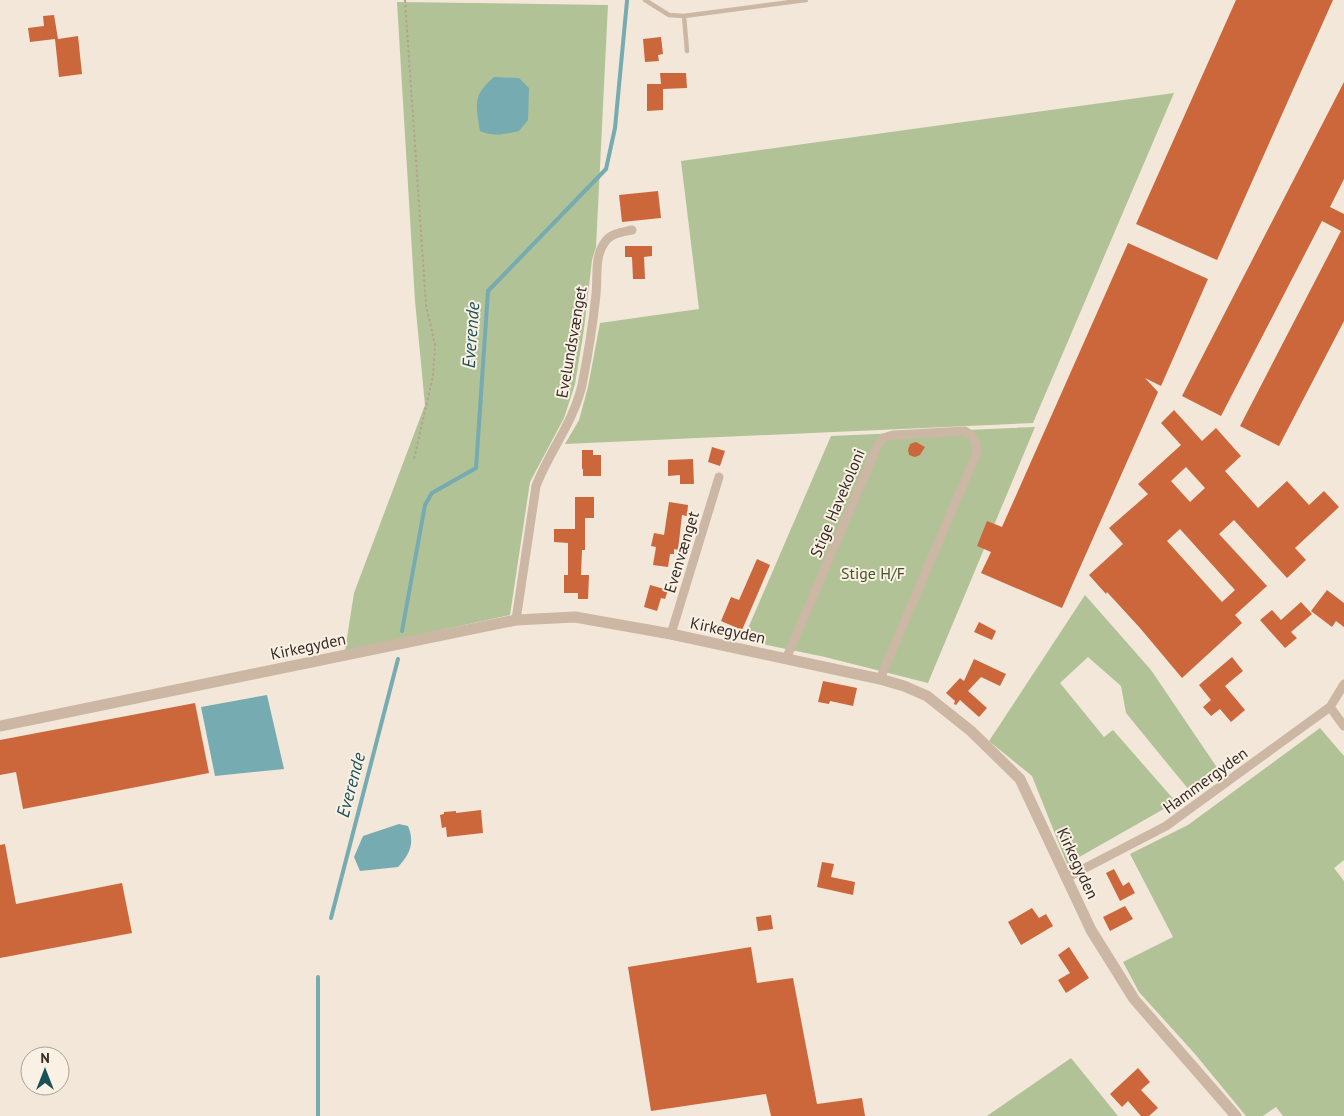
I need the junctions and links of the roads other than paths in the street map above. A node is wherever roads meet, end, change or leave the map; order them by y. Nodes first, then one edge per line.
1 (645, 0) edge
2 (806, 0) edge
3 (684, 16) junction
4 (687, 51) dead end
5 (632, 230) dead end
6 (719, 478) dead end
7 (516, 620) junction
8 (671, 634) junction
9 (786, 659) junction
10 (880, 678) junction
11 (1344, 684) edge
12 (1330, 708) junction
13 (0, 726) edge
14 (1344, 726) edge
15 (1066, 878) junction
16 (1236, 1116) edge

1 - 3 lane
2 - 3 lane
3 - 4 lane
5 - 7 street, Evelundsvænget
6 - 8 street, Evenvænget
7 - 8 street, Kirkegyden
7 - 13 street, Kirkegyden
8 - 9 street, Kirkegyden
9 - 10 street, Kirkegyden
9 - 10 street, Stige Havekoloni
10 - 15 street, Kirkegyden
11 - 12 street, Hammergyden
12 - 14 street
12 - 15 street, Hammergyden
15 - 16 street, Kirkegyden

